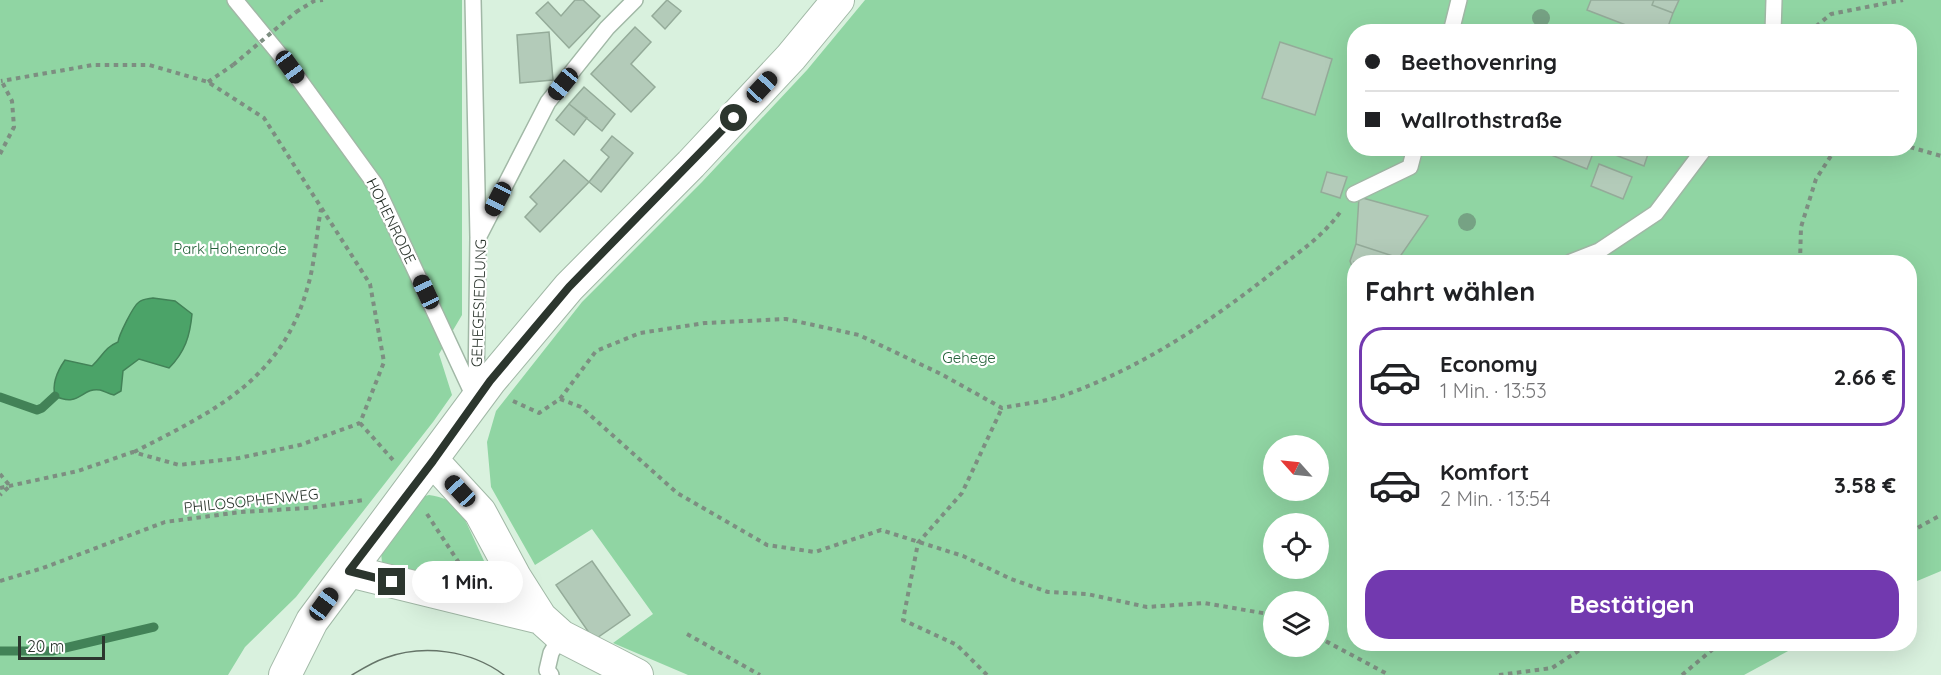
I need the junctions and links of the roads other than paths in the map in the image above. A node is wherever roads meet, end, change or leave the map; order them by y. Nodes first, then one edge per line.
1 (235, 0) edge
2 (472, 0) edge
3 (634, 0) edge
4 (838, 0) edge
5 (1459, 0) edge
6 (1774, 0) edge
7 (1453, 24) edge
8 (1773, 24) edge
9 (1413, 156) edge
10 (1699, 156) edge
11 (1354, 194) road end
12 (478, 238) junction
13 (1589, 255) edge
14 (476, 401) junction
15 (433, 461) junction
16 (349, 571) junction
17 (551, 627) junction
18 (285, 675) edge
19 (551, 675) edge
20 (638, 675) edge

1 - 14 lane, HOHENRODE
2 - 12 lane
3 - 12 lane, GEHEGESIEDLUNG
4 - 14 street
5 - 7 lane
6 - 8 lane
9 - 11 lane
10 - 13 lane
12 - 14 lane, GEHEGESIEDLUNG
14 - 15 street
15 - 16 street
15 - 17 street
16 - 17 street
16 - 18 street
17 - 19 lane
17 - 20 street

